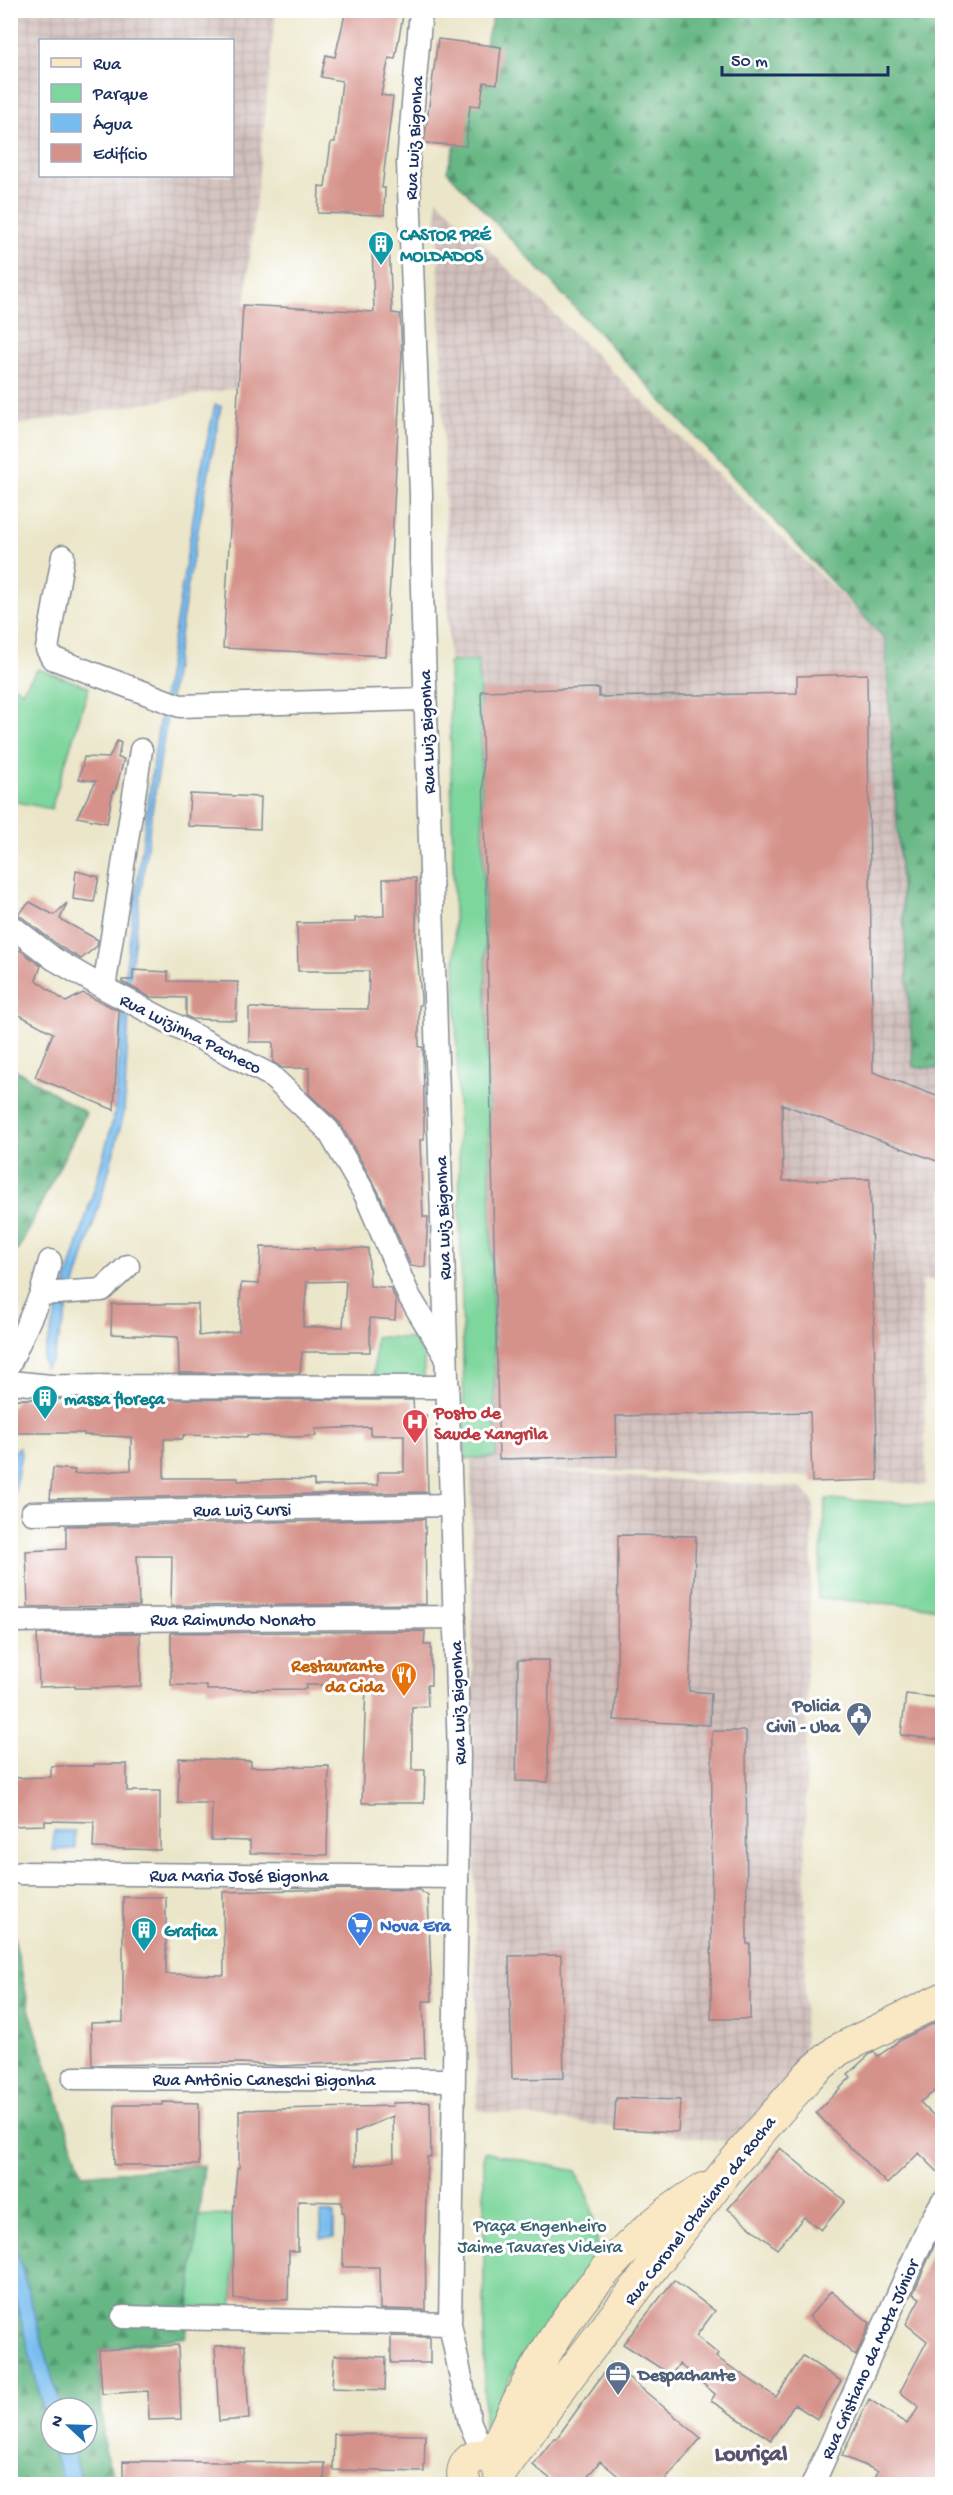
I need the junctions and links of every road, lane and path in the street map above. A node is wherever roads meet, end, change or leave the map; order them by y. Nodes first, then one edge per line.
1 (421, 10) edge
2 (63, 556) dead end
3 (426, 708) junction
4 (141, 750) dead end
5 (10, 925) edge
6 (104, 988) junction
7 (50, 1261) dead end
8 (128, 1266) dead end
9 (47, 1294) junction
10 (447, 1358) junction
11 (10, 1363) edge
12 (10, 1382) edge
13 (448, 1387) junction
14 (451, 1505) junction
15 (32, 1513) dead end
16 (455, 1617) junction
17 (12, 1621) edge
18 (21, 1873) dead end
19 (457, 1877) junction
20 (942, 2000) edge
21 (74, 2078) dead end
22 (454, 2080) junction
23 (942, 2202) edge
24 (123, 2316) dead end
25 (450, 2324) junction
26 (485, 2469) edge
27 (813, 2484) edge

1 - 3 street, Rua Luiz Bigonha
2 - 3 street
3 - 10 street, Rua Luiz Bigonha
4 - 6 street
5 - 6 street, Rua Luizinha Pacheco
6 - 10 street, Rua Luizinha Pacheco
7 - 9 street
8 - 9 street
9 - 11 street
10 - 13 street, Rua Luiz Bigonha
12 - 13 street
13 - 14 street, Rua Luiz Bigonha
14 - 15 street, Rua Luiz Cursi
14 - 16 street, Rua Luiz Bigonha
16 - 17 street, Rua Raimundo Nonato
16 - 19 street, Rua Luiz Bigonha
18 - 19 street, Rua Maria José Bigonha
19 - 22 street, Rua Luiz Bigonha
20 - 26 street, Rua Coronel Otaviano da Rocha
21 - 22 street, Rua Antônio Caneschi Bigonha
22 - 25 street, Rua Luiz Bigonha
23 - 27 street, Rua Cristiano da Mota Júnior
24 - 25 street
25 - 26 street, Rua Luiz Bigonha

